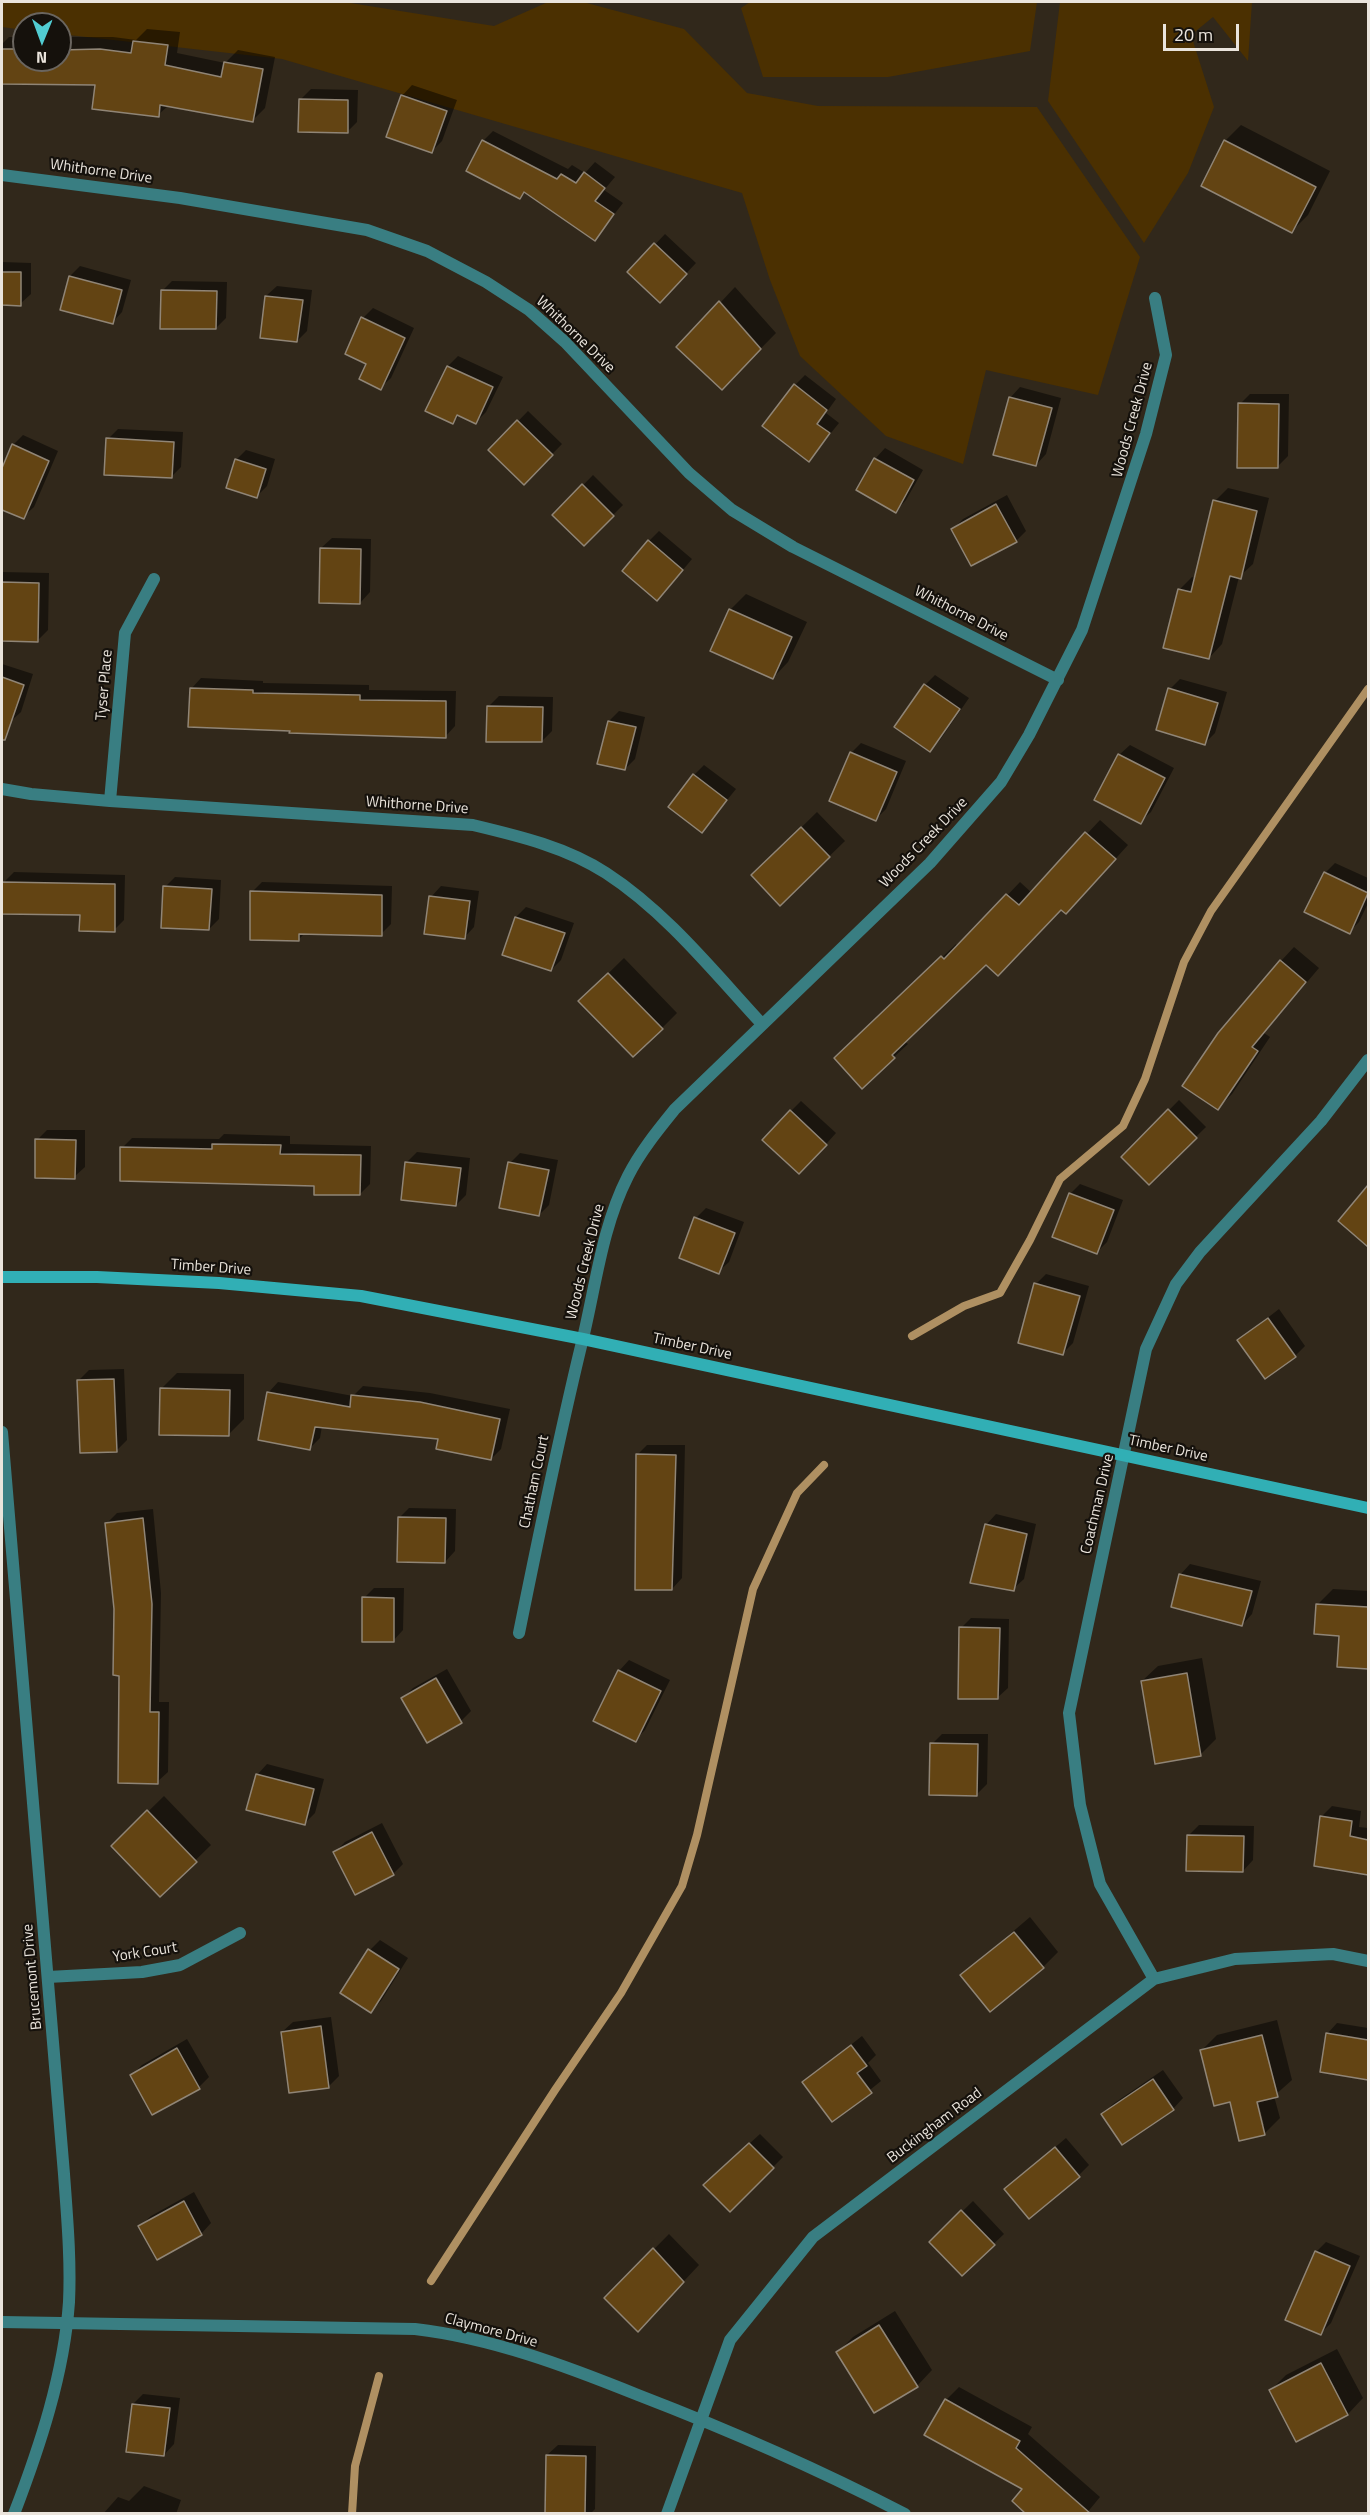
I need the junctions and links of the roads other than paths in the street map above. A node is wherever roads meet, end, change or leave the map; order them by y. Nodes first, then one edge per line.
1 (2, 175) edge
2 (1155, 298) dead end
3 (154, 579) dead end
4 (1058, 681) junction
5 (2, 789) edge
6 (110, 801) junction
7 (761, 1023) junction
8 (1368, 1060) edge
9 (2, 1277) edge
10 (583, 1339) junction
11 (2, 1432) edge
12 (1124, 1455) junction
13 (1368, 1508) edge
14 (519, 1633) dead end
15 (240, 1933) dead end
16 (1368, 1961) edge
17 (48, 1977) junction
18 (1154, 1978) junction
19 (2, 2322) edge
20 (66, 2324) junction
21 (701, 2420) junction
22 (14, 2514) edge
23 (667, 2514) edge
24 (905, 2514) edge

1 - 4 street, Whithorne Drive
2 - 4 street, Woods Creek Drive
3 - 6 street, Tyser Place
4 - 7 street, Woods Creek Drive
5 - 6 street, Whithorne Drive
6 - 7 street, Whithorne Drive
7 - 10 street, Woods Creek Drive
8 - 12 street, Coachman Drive
9 - 10 main road, Timber Drive
10 - 12 main road, Timber Drive
10 - 14 street, Chatham Court
11 - 17 street, Brucemont Drive
12 - 13 main road, Timber Drive
12 - 18 street, Coachman Drive
15 - 17 street, York Court
16 - 18 street, Buckingham Road
17 - 20 street, Brucemont Drive
18 - 21 street, Buckingham Road
19 - 20 street, Claymore Drive
20 - 21 street, Claymore Drive
20 - 22 street, Brucemont Drive
21 - 23 street, Buckingham Road
21 - 24 street, Claymore Drive

